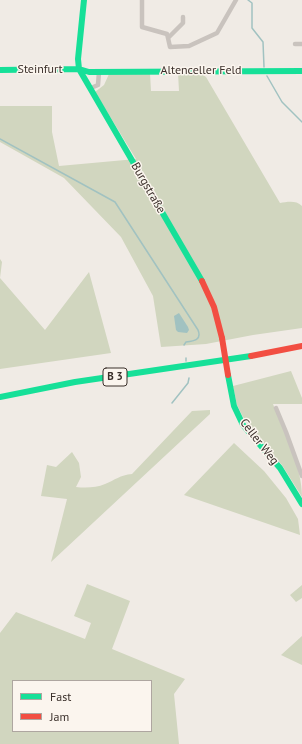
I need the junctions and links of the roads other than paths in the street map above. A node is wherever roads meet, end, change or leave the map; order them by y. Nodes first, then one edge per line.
1 (84, 0) edge
2 (142, 0) edge
3 (236, 0) edge
4 (183, 17) dead end
5 (168, 38) junction
6 (295, 44) dead end
7 (302, 44) edge
8 (79, 69) junction
9 (0, 70) edge
10 (302, 71) edge
11 (99, 72) junction
12 (91, 88) junction
13 (302, 346) edge
14 (228, 375) joint
15 (0, 398) edge
16 (276, 408) dead end
17 (302, 476) edge
18 (302, 504) edge

1 - 8 main road
2 - 5 street
3 - 5 street
4 - 5 street
6 - 7 street
8 - 9 main road, Steinfurt
8 - 11 main road, Altenceller Feld
8 - 12 main road, Burgstraße
10 - 11 main road, Altenceller Feld
11 - 12 street
12 - 14 main road, Burgstraße, bridge
13 - 15 main road, B 3
14 - 18 main road, Celler Weg
16 - 17 street, Celler Weg

